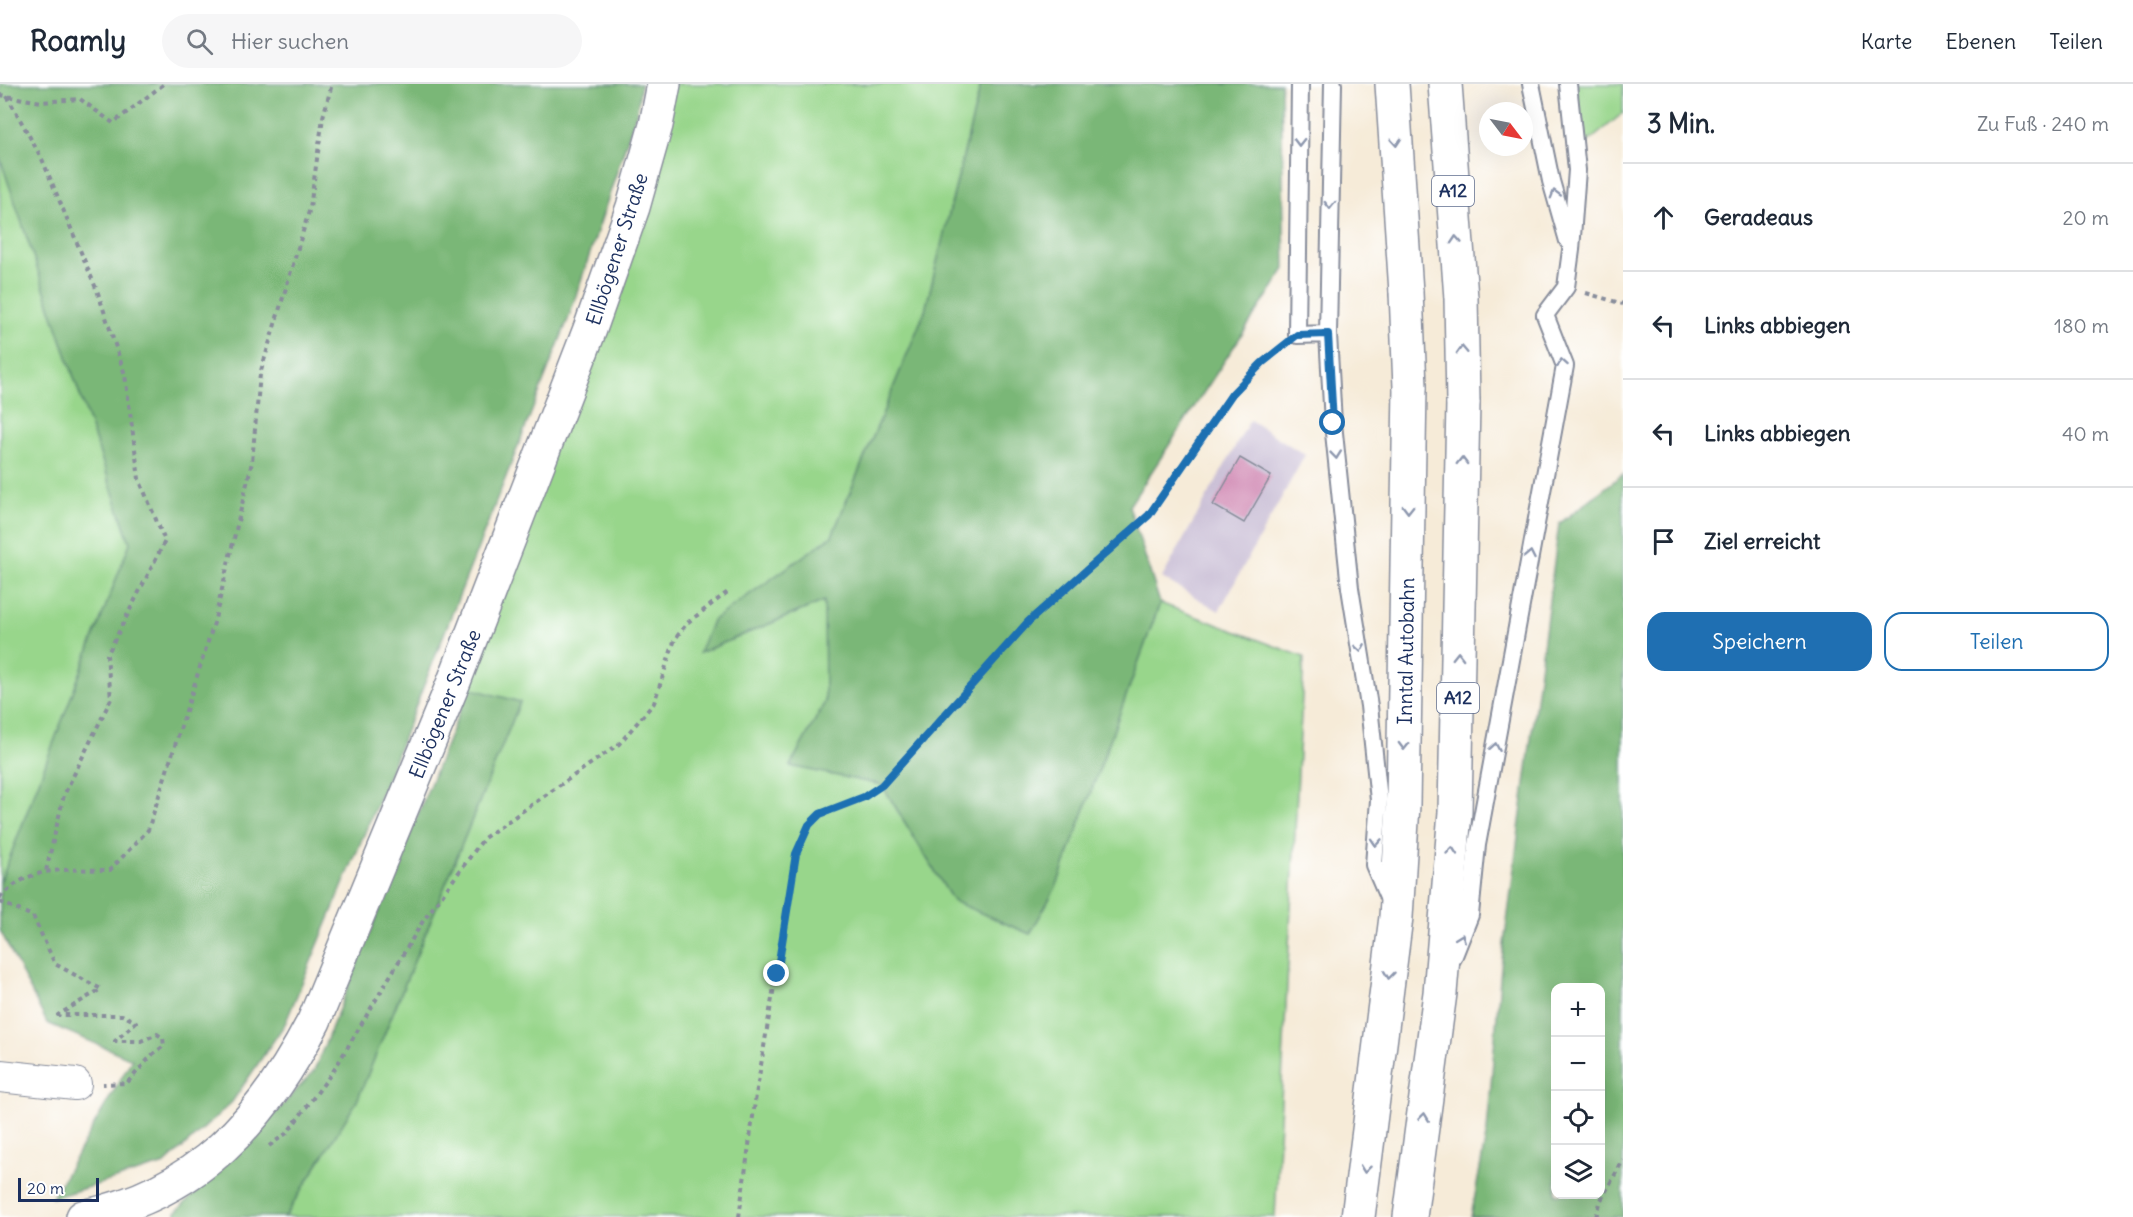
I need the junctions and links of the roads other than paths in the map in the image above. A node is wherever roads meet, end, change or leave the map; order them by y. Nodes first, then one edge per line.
1 (664, 84) edge
2 (1300, 84) edge
3 (1333, 84) edge
4 (1392, 84) edge
5 (1445, 84) edge
6 (1531, 84) edge
7 (1568, 84) edge
8 (1571, 250) junction
9 (1328, 334) junction
10 (1396, 917) junction
11 (1440, 993) junction
12 (0, 1076) edge
13 (75, 1084) road end
14 (83, 1217) edge
15 (1358, 1217) edge
16 (1410, 1217) edge

1 - 14 main road, Ellbögener Straße
2 -> 9 lane
3 -> 9 lane
4 -> 10 main road, Inntal Autobahn, bridge
11 -> 5 main road, A12, bridge
8 -> 6 lane
7 - 8 lane
11 -> 8 lane
9 -> 10 lane
10 -> 15 main road, Inntal Autobahn
16 -> 11 main road, A12
12 - 13 street

